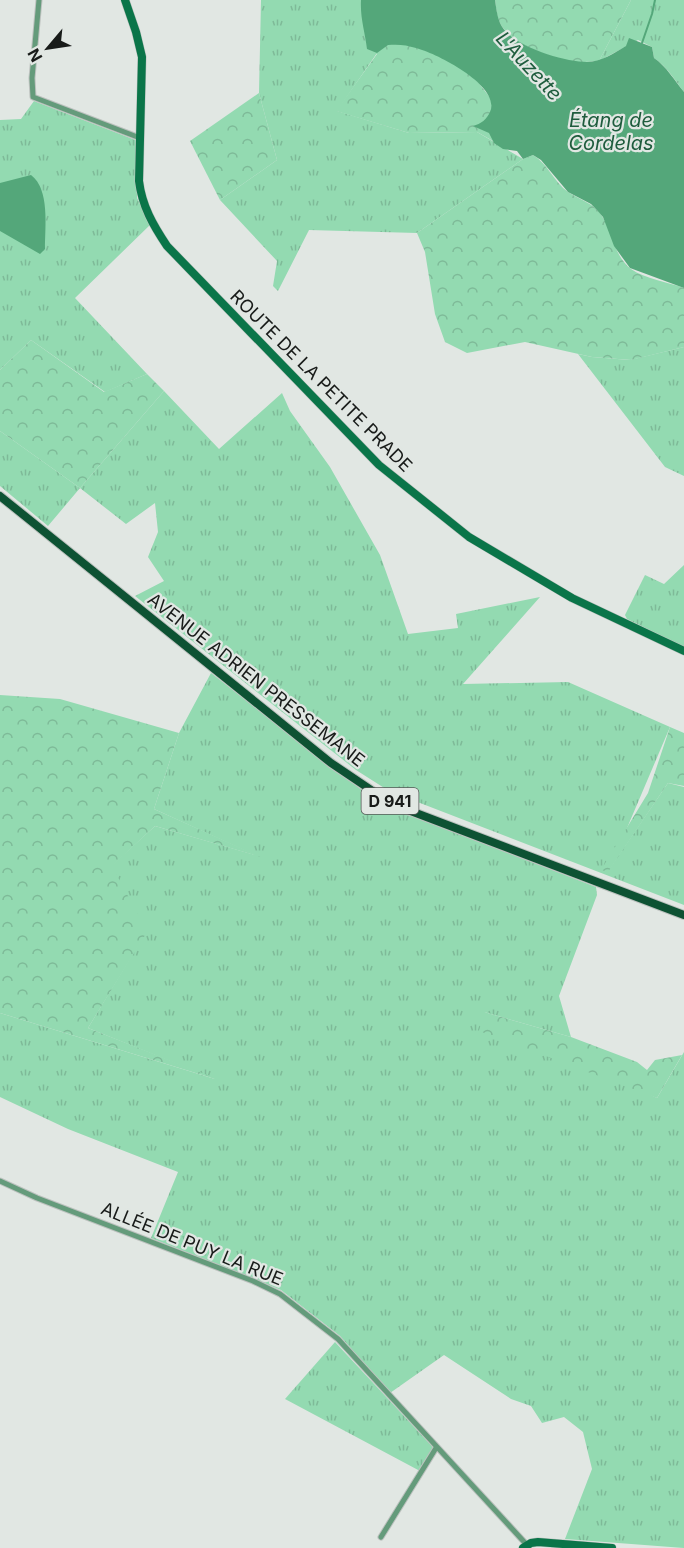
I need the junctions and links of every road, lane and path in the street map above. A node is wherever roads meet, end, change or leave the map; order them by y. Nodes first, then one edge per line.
1 (39, 0) edge
2 (124, 0) edge
3 (140, 138) junction
4 (0, 496) edge
5 (684, 651) edge
6 (684, 915) edge
7 (0, 1181) edge
8 (436, 1448) junction
9 (381, 1537) dead end
10 (525, 1547) edge
11 (612, 1548) edge

1 - 3 street
2 - 3 street, ROUTE DE LA PETITE PRADE
3 - 5 street, ROUTE DE LA PETITE PRADE
4 - 6 main road, AVENUE ADRIEN PRESSEMANE / D 941
7 - 8 street, ALLÉE DE PUY LA RUE
8 - 9 street
8 - 10 street, ALLÉE DE PUY LA RUE
10 - 11 street

